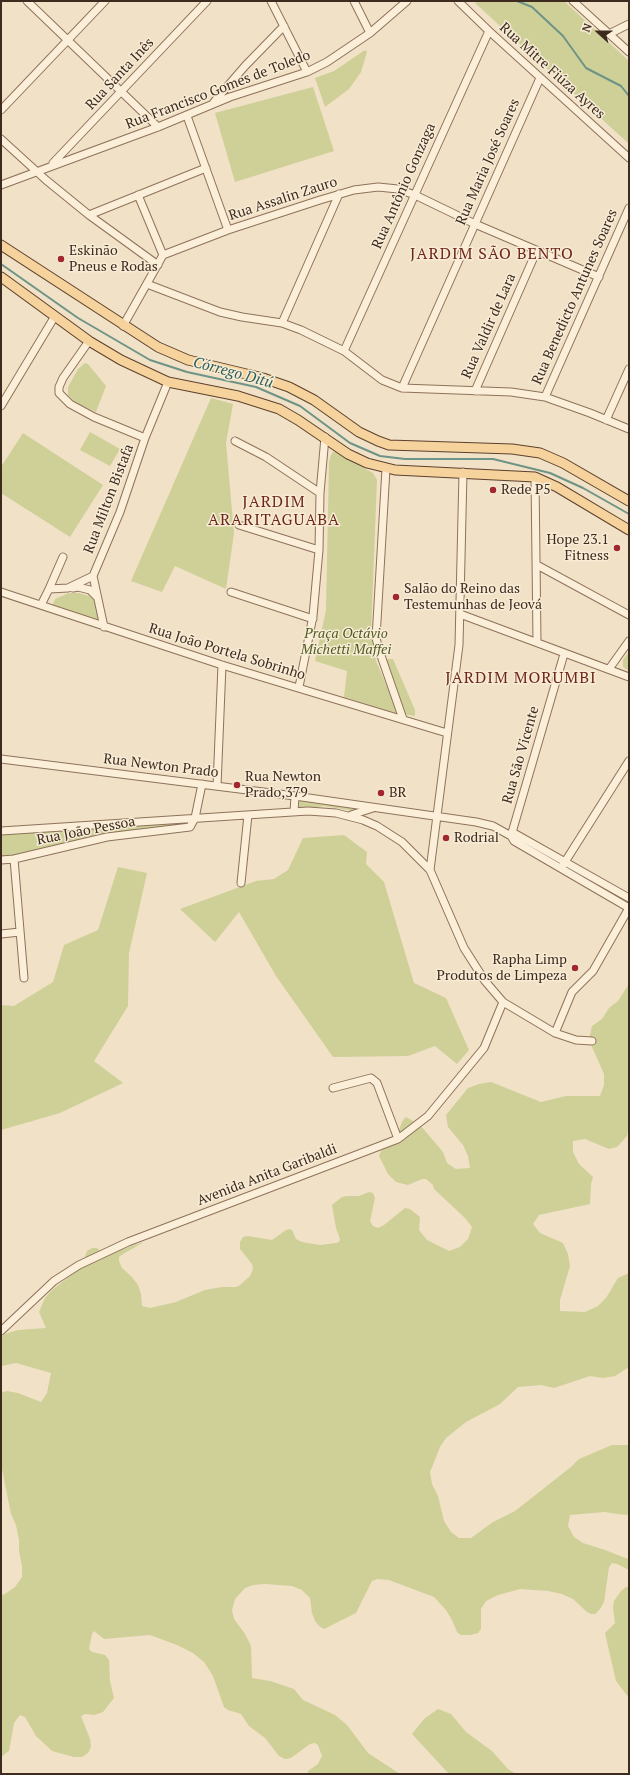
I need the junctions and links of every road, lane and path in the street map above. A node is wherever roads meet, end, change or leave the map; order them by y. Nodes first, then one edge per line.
1 (27, 1) edge
2 (105, 1) edge
3 (207, 1) edge
4 (271, 1) edge
5 (354, 1) edge
6 (407, 1) edge
7 (458, 1) edge
8 (573, 1) edge
9 (629, 24) edge
10 (284, 26) junction
11 (489, 31) junction
12 (370, 33) junction
13 (609, 34) junction
14 (67, 40) junction
15 (629, 52) edge
16 (308, 72) junction
17 (540, 78) junction
18 (120, 91) junction
19 (213, 103) junction
20 (1, 110) edge
21 (187, 116) junction
22 (158, 127) junction
23 (1, 139) edge
24 (629, 158) edge
25 (52, 165) junction
26 (206, 168) junction
27 (37, 172) junction
28 (1, 185) edge
29 (339, 194) junction
30 (138, 195) junction
31 (414, 195) junction
32 (629, 208) edge
33 (89, 215) junction
34 (475, 224) junction
35 (228, 230) junction
36 (1, 245) edge
37 (537, 250) junction
38 (163, 255) junction
39 (158, 265) junction
40 (1, 277) edge
41 (599, 277) junction
42 (147, 284) junction
43 (55, 316) junction
44 (282, 323) junction
45 (123, 326) junction
46 (89, 341) junction
47 (344, 351) junction
48 (629, 369) edge
49 (168, 382) junction
50 (402, 388) junction
51 (475, 391) junction
52 (546, 397) junction
53 (1, 406) edge
54 (606, 420) junction
55 (629, 429) edge
56 (325, 437) junction
57 (145, 438) junction
58 (235, 441) dead end
59 (386, 469) junction
60 (463, 472) junction
61 (535, 477) junction
62 (320, 493) junction
63 (629, 501) edge
64 (239, 525) dead end
65 (629, 530) edge
66 (319, 550) junction
67 (63, 557) dead end
68 (537, 565) junction
69 (93, 576) junction
70 (68, 588) junction
71 (49, 589) junction
72 (1, 592) edge
73 (231, 592) dead end
74 (97, 597) junction
75 (41, 605) junction
76 (460, 614) junction
77 (629, 615) edge
78 (312, 619) junction
79 (104, 627) junction
80 (629, 641) edge
81 (537, 642) junction
82 (564, 654) junction
83 (222, 665) junction
84 (609, 669) junction
85 (629, 677) edge
86 (299, 687) junction
87 (403, 719) junction
88 (447, 733) junction
89 (1, 759) edge
90 (629, 761) edge
91 (202, 784) junction
92 (217, 786) junction
93 (295, 796) junction
94 (375, 808) junction
95 (294, 812) junction
96 (248, 815) junction
97 (349, 815) junction
98 (437, 816) junction
99 (196, 818) junction
100 (1, 831) edge
101 (512, 836) junction
102 (14, 858) junction
103 (1, 860) edge
104 (565, 861) junction
105 (561, 869) junction
106 (430, 870) junction
107 (241, 883) dead end
108 (629, 898) edge
109 (629, 908) edge
110 (20, 932) junction
111 (1, 934) edge
112 (24, 978) dead end
113 (503, 1002) junction
114 (554, 1033) junction
115 (592, 1041) dead end
116 (333, 1088) dead end
117 (398, 1139) junction
118 (1, 1331) edge

1 - 14 street
2 - 14 street
3 - 18 street, Rua Santa Inês
4 - 10 street
5 - 12 street
6 - 12 street, Rua Francisco Gomes de Toledo
7 - 11 street, Rua Mitre Fiúza Ayres
8 - 13 street
9 - 13 street
10 - 16 street
10 - 19 street
11 - 17 street, Rua Mitre Fiúza Ayres
11 - 31 street, Rua Antônio Gonzaga
12 - 16 street, Rua Francisco Gomes de Toledo
13 - 15 street
14 - 18 street
14 - 20 street
16 - 19 street, Rua Francisco Gomes de Toledo
17 - 24 street, Rua Mitre Fiúza Ayres
17 - 34 street, Rua Maria José Soares
18 - 22 street
18 - 25 street, Rua Santa Inês
19 - 21 street, Rua Francisco Gomes de Toledo
21 - 22 street, Rua Francisco Gomes de Toledo
21 - 26 street
22 - 25 street, Rua Francisco Gomes de Toledo
23 - 27 street
25 - 27 street, Rua Francisco Gomes de Toledo
26 - 30 street
26 - 35 street
27 - 28 street, Rua Francisco Gomes de Toledo
27 - 33 street
29 - 31 street, Rua Assalin Zauro
29 - 35 street, Rua Assalin Zauro
29 - 44 street
30 - 33 street
30 - 38 street
31 - 34 street, Rua Assalin Zauro
31 - 47 street, Rua Antônio Gonzaga
32 - 41 street, Rua Benedicto Antunes Soares
33 - 39 street
34 - 37 street, Rua Assalin Zauro
34 - 50 street, Rua Maria José Soares
35 - 38 street, Rua Assalin Zauro
36 - 45 main road
37 - 41 street, Rua Assalin Zauro
37 - 51 street, Rua Valdir de Lara
38 - 39 street
39 - 42 street
40 - 43 main road
41 - 52 street, Rua Benedicto Antunes Soares
42 - 44 street
42 - 45 street
43 - 46 main road
43 - 53 street
44 - 47 street
45 - 63 main road
46 - 49 main road
46 - 57 street
47 - 50 street
48 - 54 street
49 - 56 main road
49 - 57 street, Rua Milton Bistafa
50 - 51 street
51 - 52 street
52 - 54 street
54 - 55 street
56 - 59 main road
56 - 62 street
57 - 69 street, Rua Milton Bistafa
58 - 62 street
59 - 60 main road
59 - 87 street
60 - 61 main road
60 - 76 street
61 - 65 main road
61 - 68 street
62 - 66 street
64 - 66 street
66 - 78 street
67 - 71 street
68 - 77 street
68 - 81 street
69 - 70 street
69 - 74 street, Rua Milton Bistafa
70 - 71 street
70 - 74 street
71 - 75 street
72 - 75 street, Rua João Portela Sobrinho
73 - 78 street
74 - 79 street, Rua Milton Bistafa
75 - 79 street, Rua João Portela Sobrinho
76 - 81 street
76 - 88 street
78 - 86 street
79 - 83 street, Rua João Portela Sobrinho
80 - 84 street
81 - 82 street
82 - 84 street
82 - 101 street, Rua São Vicente
83 - 86 street, Rua João Portela Sobrinho
83 - 92 street
84 - 85 street
86 - 87 street, Rua João Portela Sobrinho
87 - 88 street, Rua João Portela Sobrinho
88 - 98 street
89 - 91 street, Rua Newton Prado
90 - 104 street
91 - 92 street, Rua Newton Prado
91 - 99 street
92 - 93 street, Rua Newton Prado
93 - 94 street, Rua Newton Prado
93 - 95 street
94 - 97 street
94 - 98 street, Rua Newton Prado
95 - 96 street
95 - 97 street
96 - 99 street
96 - 107 street
97 - 106 street
98 - 101 street, Rua Newton Prado
98 - 106 street
99 - 100 street
99 - 102 street, Rua João Pessoa
101 - 104 street
101 - 105 street
102 - 103 street, Rua João Pessoa
102 - 110 street
104 - 105 street
104 - 108 street
105 - 109 street
106 - 113 street
109 - 114 street
110 - 111 street
110 - 112 street
113 - 114 street
113 - 117 street, Avenida Anita Garibaldi
114 - 115 street
116 - 117 street
117 - 118 street, Avenida Anita Garibaldi

